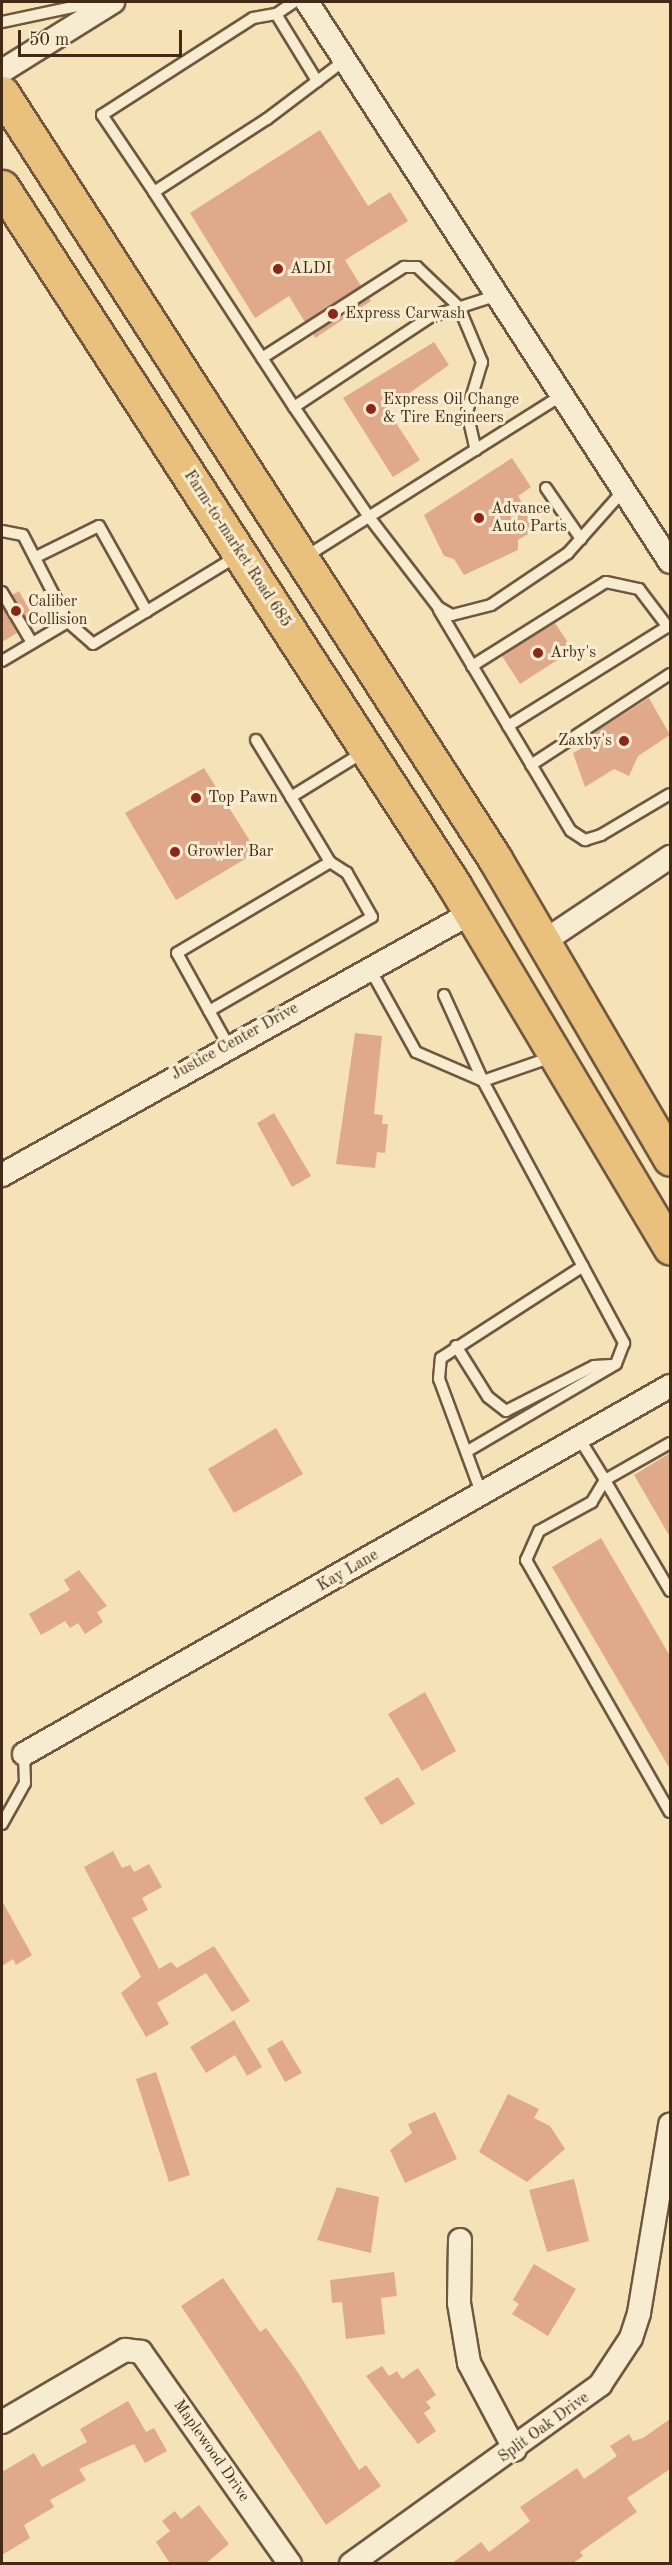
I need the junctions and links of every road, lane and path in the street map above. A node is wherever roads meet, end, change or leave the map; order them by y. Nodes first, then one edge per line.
1 (96, 2) edge
2 (113, 2) edge
3 (294, 2) edge
4 (308, 2) edge
5 (276, 14) junction
6 (2, 22) edge
7 (345, 60) junction
8 (2, 71) edge
9 (317, 81) junction
10 (2, 93) edge
11 (2, 186) edge
12 (154, 192) junction
13 (498, 295) junction
14 (459, 307) junction
15 (262, 358) junction
16 (562, 395) junction
17 (294, 407) junction
18 (476, 450) junction
19 (546, 488) dead end
20 (624, 490) junction
21 (369, 517) junction
22 (3, 535) edge
23 (580, 539) junction
24 (240, 555) junction
25 (36, 557) junction
26 (302, 559) junction
27 (670, 562) edge
28 (2, 592) edge
29 (438, 607) junction
30 (147, 612) junction
31 (68, 622) junction
32 (669, 626) edge
33 (32, 643) junction
34 (2, 661) edge
35 (472, 666) junction
36 (670, 674) edge
37 (508, 726) junction
38 (256, 740) dead end
39 (368, 750) junction
40 (531, 765) junction
41 (670, 794) edge
42 (291, 797) junction
43 (670, 857) edge
44 (330, 862) junction
45 (471, 913) junction
46 (543, 942) junction
47 (369, 968) junction
48 (444, 995) dead end
49 (209, 1011) junction
50 (228, 1045) junction
51 (556, 1056) junction
52 (483, 1081) junction
53 (670, 1159) edge
54 (2, 1175) edge
55 (670, 1248) edge
56 (583, 1266) junction
57 (456, 1346) junction
58 (616, 1364) junction
59 (670, 1386) edge
60 (579, 1438) junction
61 (670, 1443) edge
62 (468, 1451) junction
63 (604, 1480) junction
64 (482, 1495) junction
65 (670, 1591) edge
66 (24, 1754) joint
67 (670, 1812) edge
68 (2, 1824) edge
69 (670, 2125) edge
70 (665, 2182) edge
71 (460, 2240) dead end
72 (2, 2422) edge
73 (515, 2450) junction
74 (290, 2564) edge
75 (351, 2564) edge

1 - 6 lane
2 - 8 street
3 - 5 lane
4 - 7 street
5 - 9 lane
5 - 12 lane
7 - 9 lane
7 - 13 street
9 - 12 lane
10 - 26 main road
11 - 24 main road, Farm-to-market Road 685
12 - 15 lane
13 - 14 lane
13 - 16 street
14 - 15 lane
14 - 17 lane
14 - 18 lane
15 - 17 lane
16 - 18 lane
16 - 20 street
17 - 21 lane
18 - 21 lane
19 - 23 lane
20 - 23 lane
20 - 27 street
21 - 26 lane
21 - 29 lane
22 - 25 lane
23 - 29 lane
24 - 30 lane
24 - 39 main road, Farm-to-market Road 685
25 - 30 lane
25 - 31 lane
26 - 46 main road
28 - 33 lane
29 - 35 lane
30 - 31 lane
31 - 33 lane
32 - 35 lane
32 - 37 lane
33 - 34 lane
35 - 37 lane
36 - 40 lane
37 - 40 lane
38 - 42 lane
39 - 42 lane
39 - 45 main road, Farm-to-market Road 685
40 - 41 lane
42 - 44 lane
43 - 46 street
44 - 49 lane
44 - 49 lane
45 - 47 street, Justice Center Drive
45 - 51 main road, Farm-to-market Road 685
46 - 53 main road
47 - 50 street, Justice Center Drive
47 - 52 lane
48 - 52 lane
49 - 50 lane
50 - 54 street, Justice Center Drive
51 - 52 lane
51 - 55 main road, Farm-to-market Road 685
52 - 56 lane
56 - 57 lane
56 - 58 lane
57 - 58 lane
57 - 62 lane
58 - 62 lane
59 - 60 street, Kay Lane
60 - 63 lane
60 - 64 street, Kay Lane
61 - 63 lane
62 - 64 lane
63 - 65 lane
63 - 67 lane
64 - 66 street, Kay Lane
66 - 68 lane
69 - 70 street, Split Oak Drive
70 - 73 street, Split Oak Drive
71 - 73 street
72 - 74 street, Maplewood Drive
73 - 75 street, Split Oak Drive

